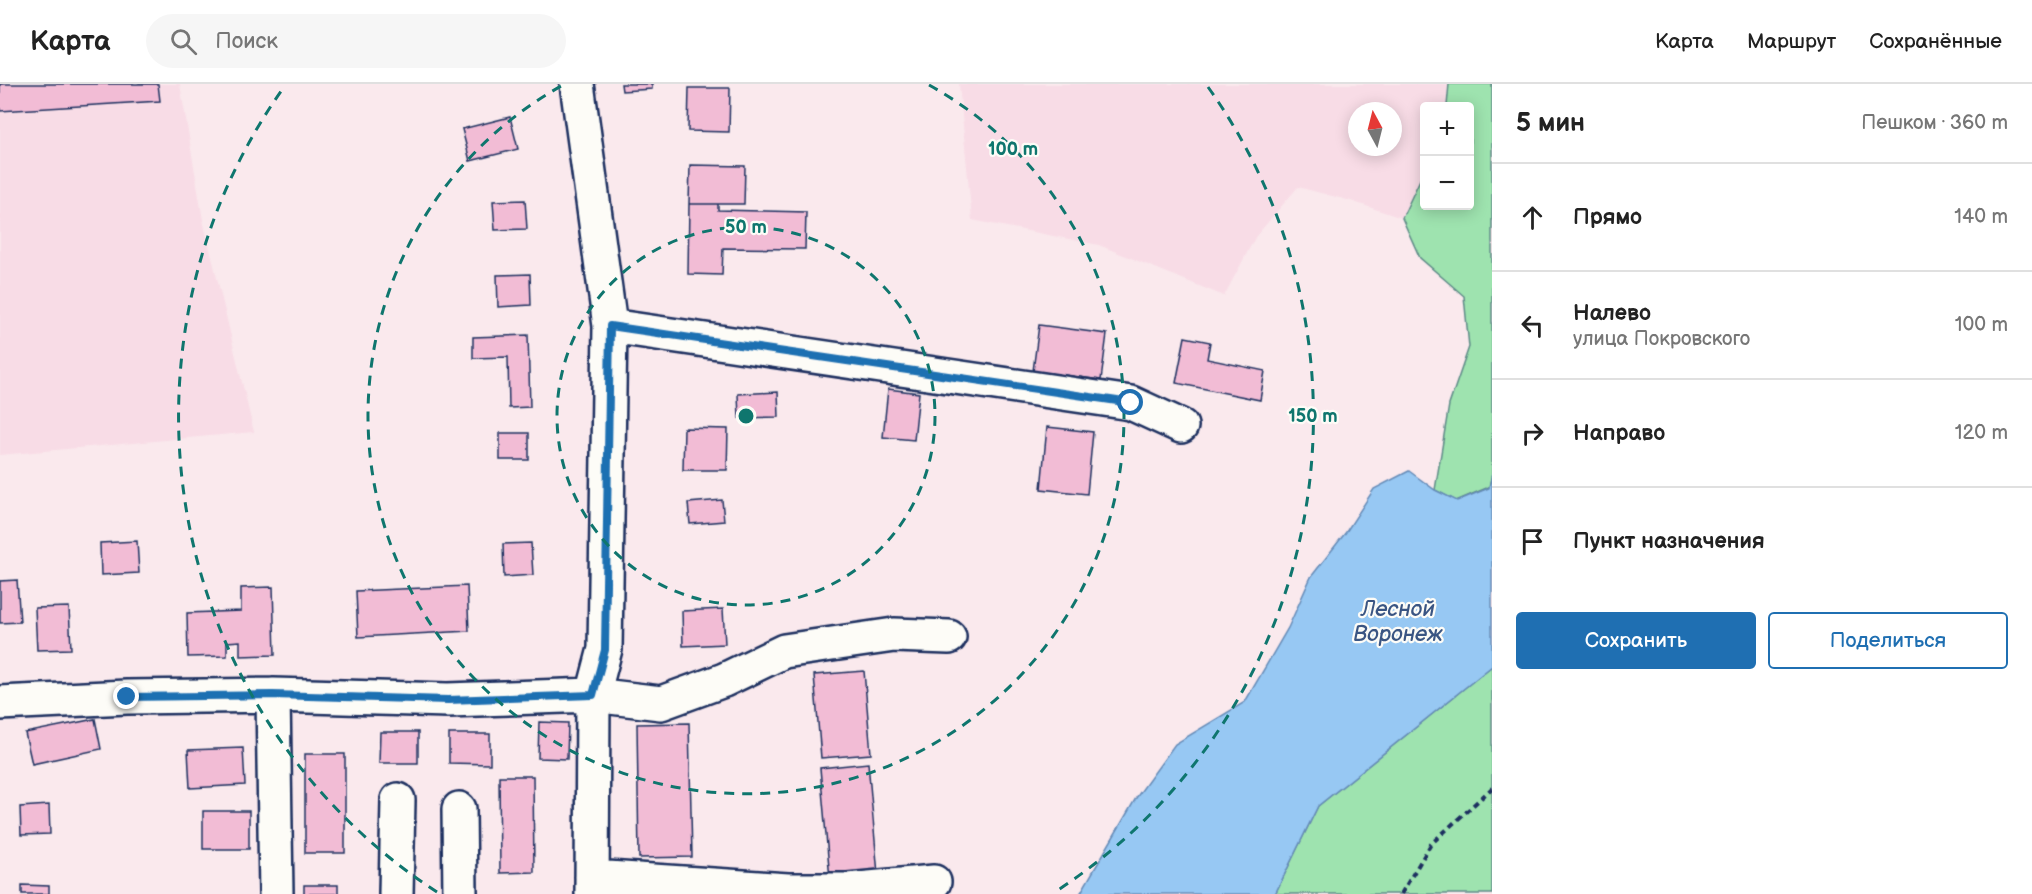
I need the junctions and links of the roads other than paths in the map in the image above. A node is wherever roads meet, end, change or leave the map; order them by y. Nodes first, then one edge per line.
1 (577, 84) edge
2 (610, 326) junction
3 (1181, 426) dead end
4 (949, 637) dead end
5 (273, 695) junction
6 (593, 695) junction
7 (0, 703) edge
8 (398, 800) dead end
9 (459, 809) dead end
10 (934, 882) dead end
11 (592, 886) edge
12 (276, 894) edge
13 (396, 894) edge
14 (460, 894) edge

1 - 2 street
2 - 3 street
2 - 6 street
4 - 6 street
5 - 6 street
5 - 7 street
5 - 12 street
6 - 11 street
8 - 13 street
9 - 14 street
10 - 11 street

